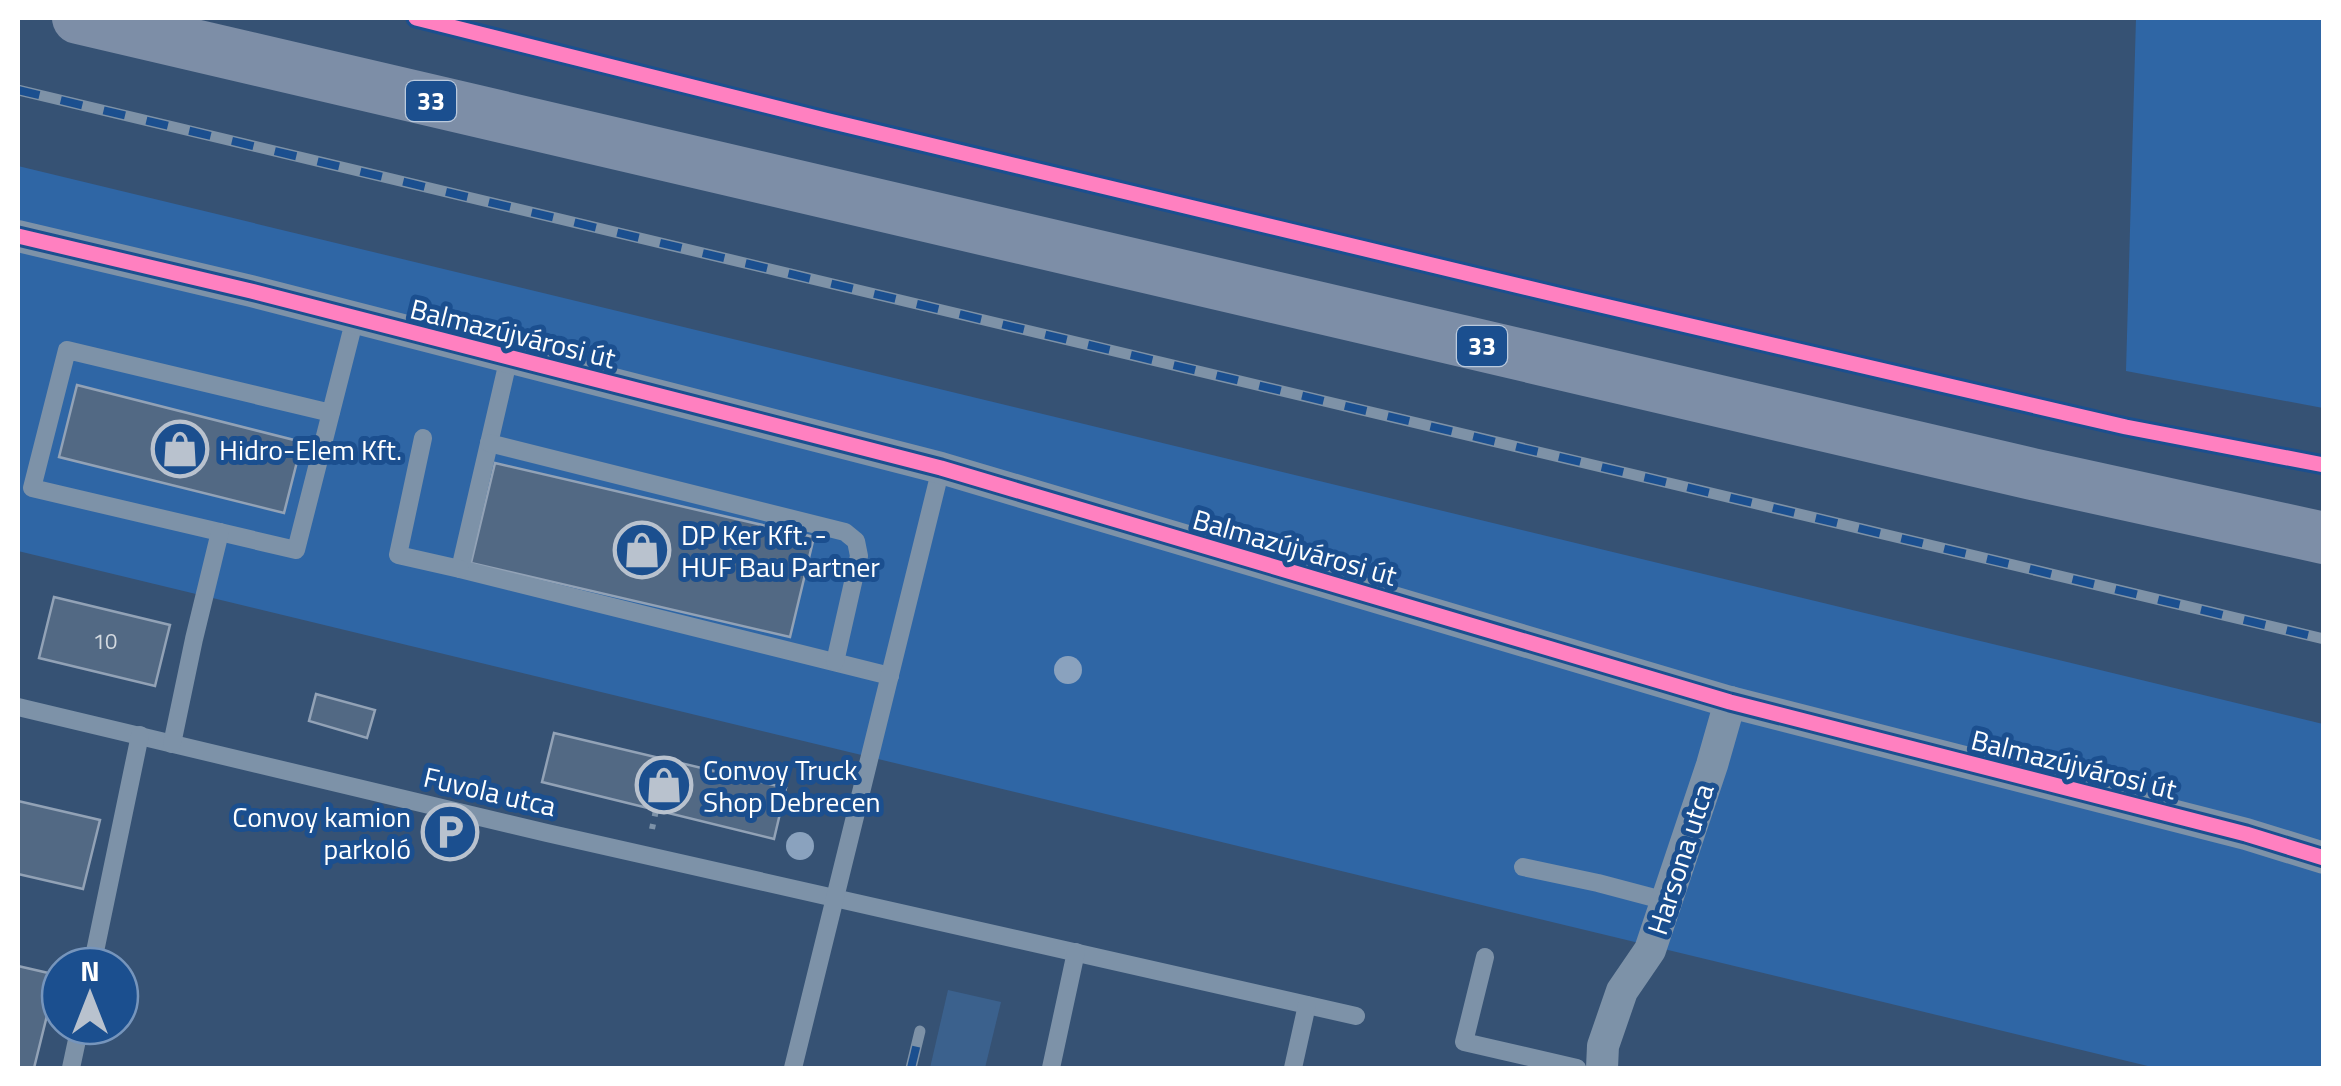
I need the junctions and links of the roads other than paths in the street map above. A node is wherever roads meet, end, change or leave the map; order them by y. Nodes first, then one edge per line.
1 (78, 18) edge
2 (221, 34) edge
3 (20, 237) edge
4 (355, 318) junction
5 (509, 357) junction
6 (331, 413) junction
7 (423, 438) dead end
8 (489, 443) junction
9 (941, 468) junction
10 (220, 532) junction
11 (2324, 538) edge
12 (460, 569) junction
13 (836, 662) junction
14 (890, 676) junction
15 (1730, 702) junction
16 (18, 708) edge
17 (140, 736) junction
18 (172, 744) junction
19 (2324, 858) edge
20 (1523, 867) dead end
21 (834, 898) junction
22 (1666, 901) junction
23 (96, 946) edge
24 (1076, 952) junction
25 (1485, 957) dead end
26 (1307, 1005) junction
27 (1356, 1016) dead end
28 (793, 1068) edge
29 (1050, 1068) edge
30 (1293, 1068) edge
31 (1577, 1068) edge
32 (1602, 1068) edge

1 - 2 main road, 33
2 - 11 main road, 33
3 - 4 street, Balmazújvárosi út
4 - 5 street, Balmazújvárosi út
4 - 6 lane
5 - 8 lane
5 - 9 street, Balmazújvárosi út
6 - 10 lane
6 - 10 lane
7 - 12 lane
8 - 12 lane
8 - 13 lane
9 - 14 lane
9 - 15 street, Balmazújvárosi út
10 - 18 lane
12 - 13 lane
13 - 14 lane
14 - 21 lane
15 - 19 street, Balmazújvárosi út
15 - 22 street, Harsona utca
16 - 17 lane, Fuvola utca
17 - 18 lane, Fuvola utca
17 - 23 lane
18 - 21 lane, Fuvola utca
20 - 22 lane
21 - 24 lane, Fuvola utca
21 - 28 lane
22 - 32 street, Harsona utca
24 - 26 lane, Fuvola utca
24 - 29 lane
25 - 31 lane
26 - 27 lane, Fuvola utca
26 - 30 lane

